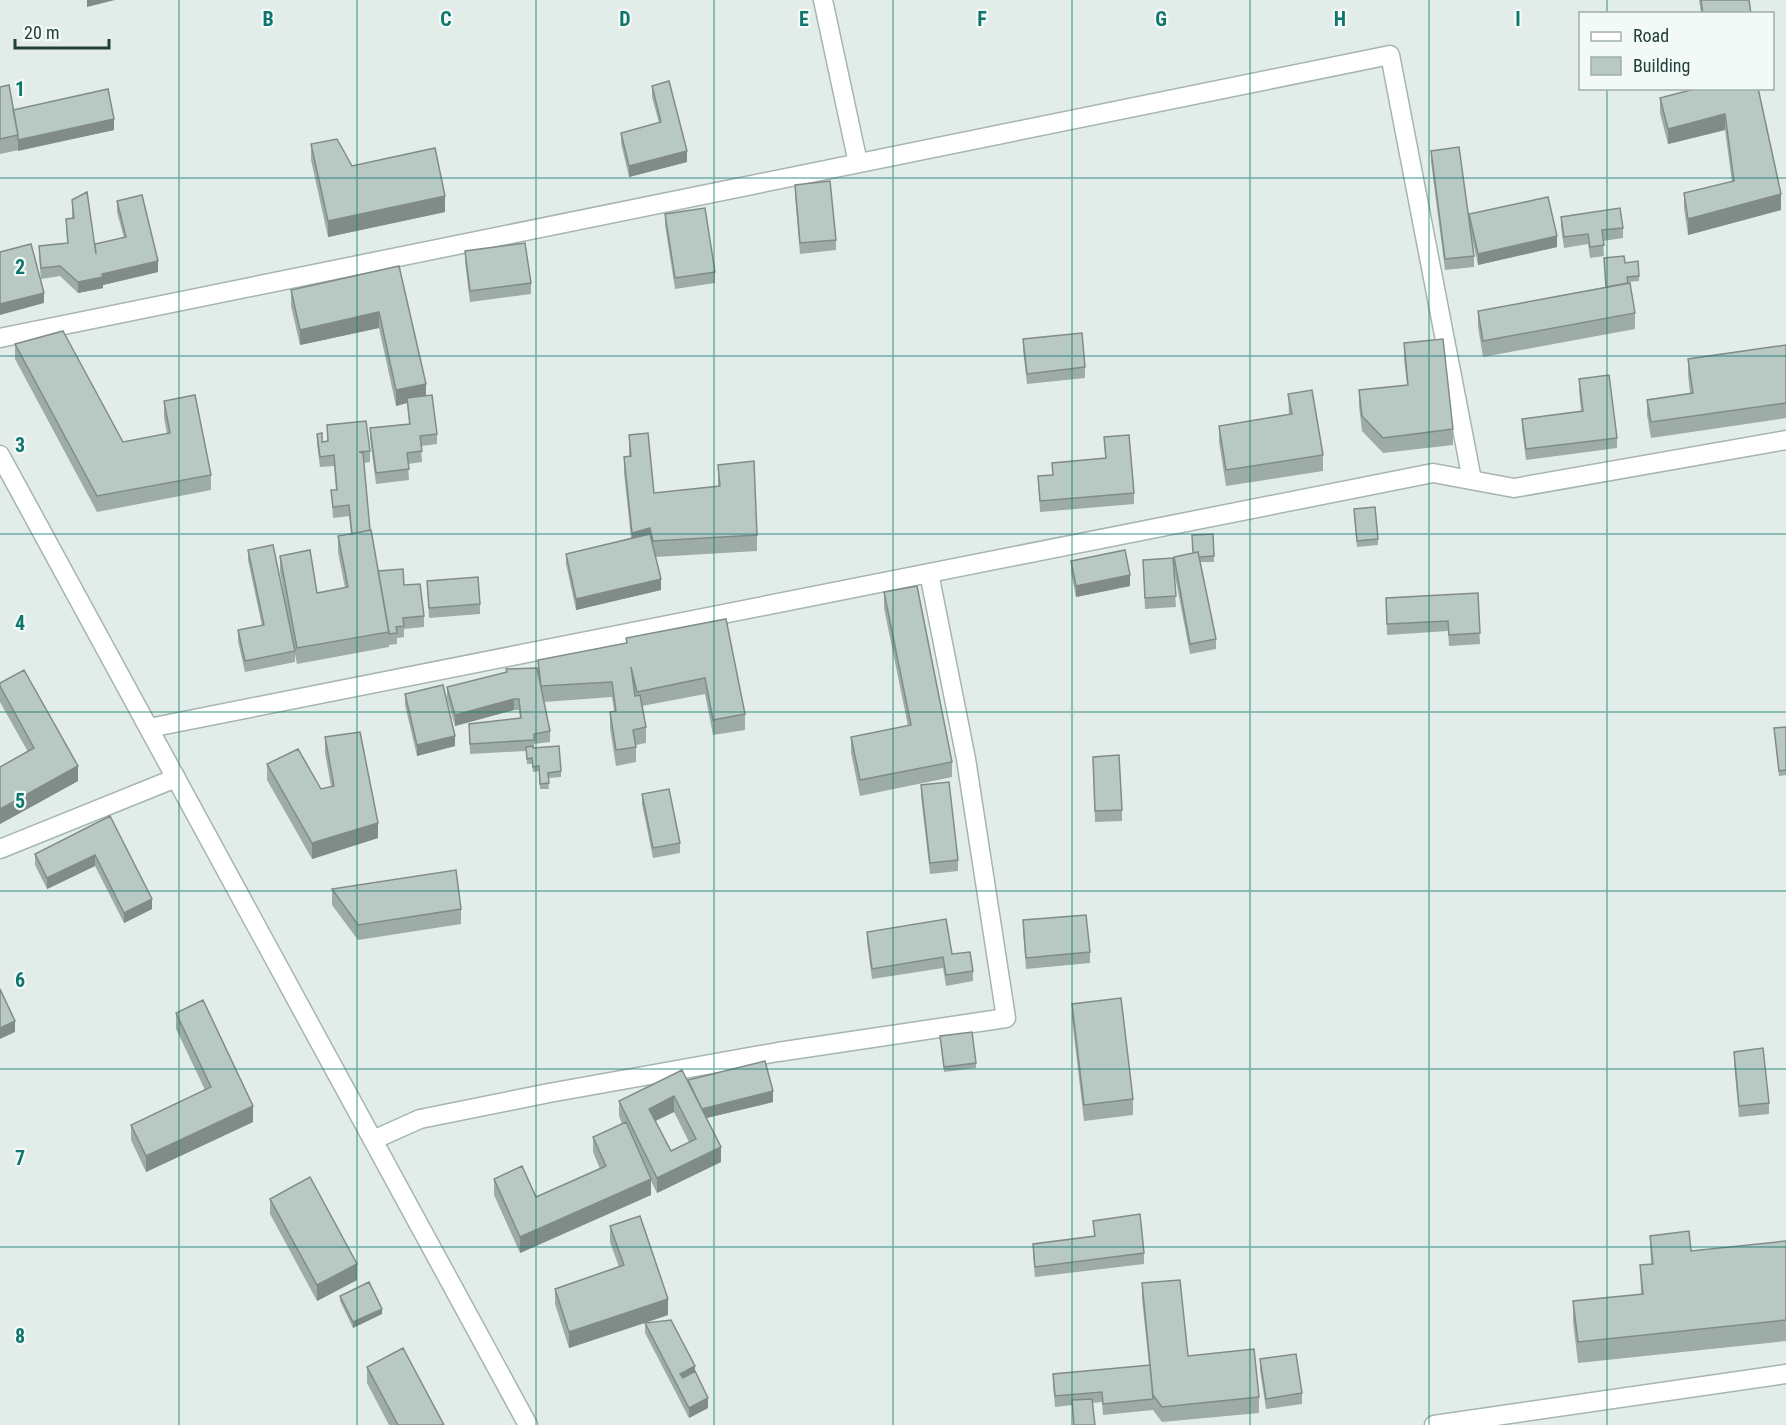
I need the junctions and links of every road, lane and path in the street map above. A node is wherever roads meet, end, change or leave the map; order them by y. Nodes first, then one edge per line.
1 (823, 0) edge
2 (858, 163) junction
3 (0, 338) edge
4 (1786, 440) edge
5 (0, 455) edge
6 (1472, 480) junction
7 (929, 573) junction
8 (149, 728) junction
9 (176, 778) junction
10 (0, 849) edge
11 (373, 1140) junction
12 (1786, 1374) edge
13 (528, 1425) edge
14 (1434, 1425) edge

1 - 2 street
2 - 3 street
2 - 6 street
4 - 6 street
5 - 8 street
6 - 7 street
7 - 8 street
7 - 11 street
8 - 9 street
9 - 10 street
9 - 11 street
11 - 13 street
12 - 14 street

